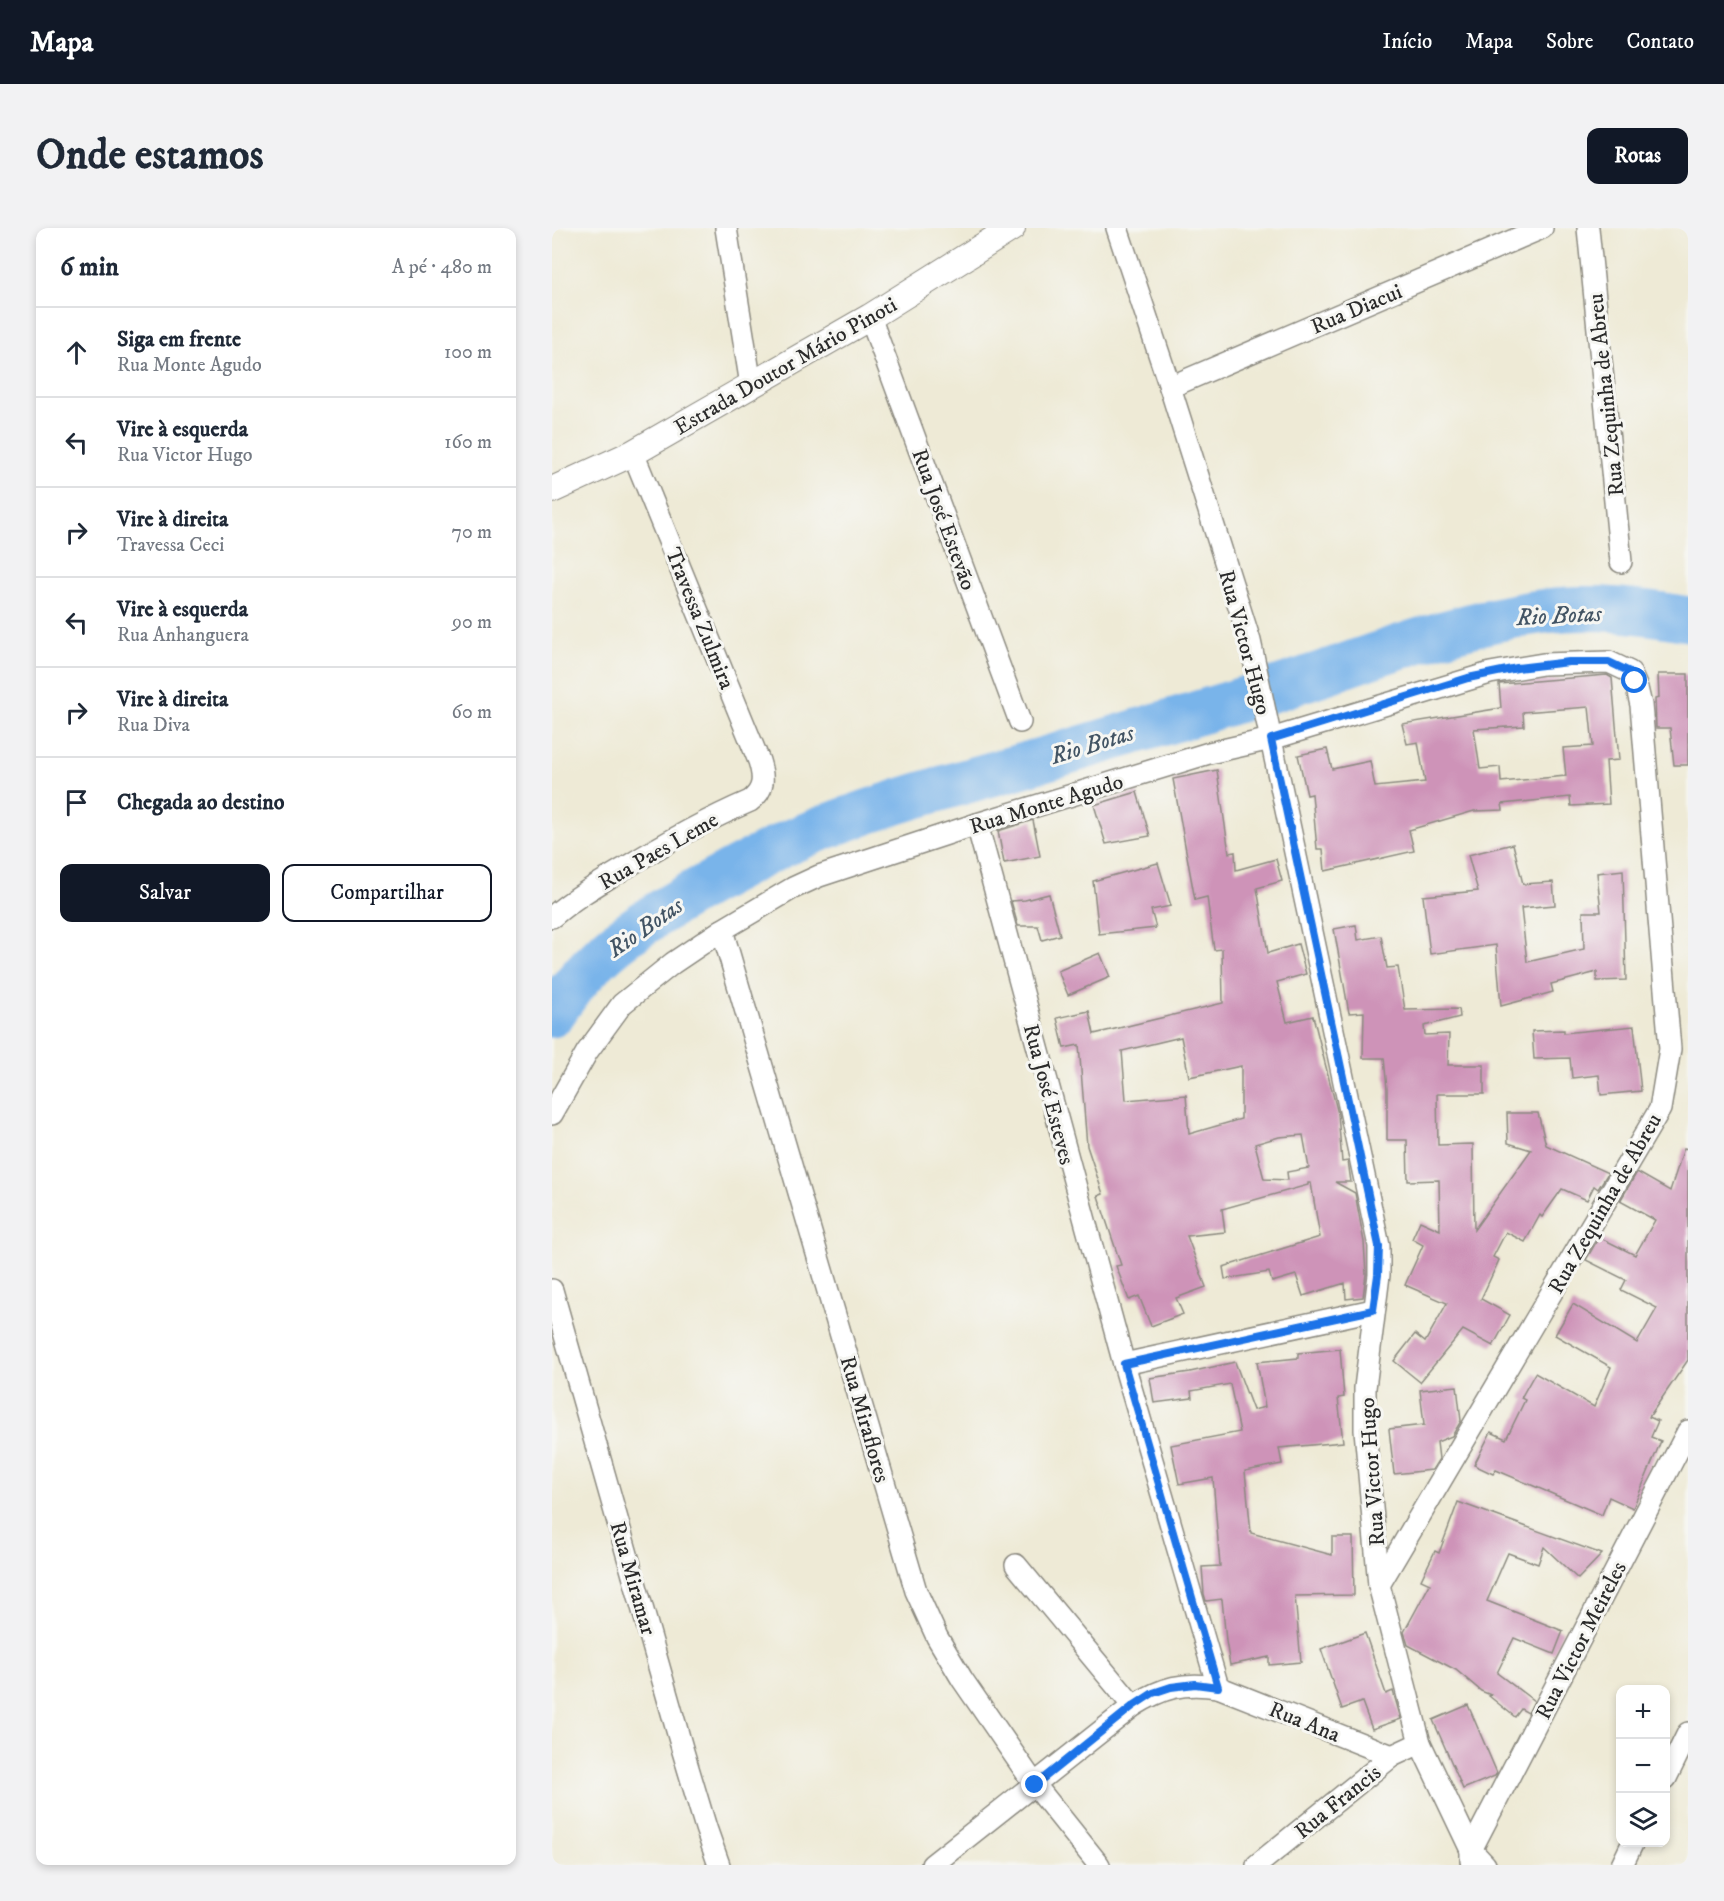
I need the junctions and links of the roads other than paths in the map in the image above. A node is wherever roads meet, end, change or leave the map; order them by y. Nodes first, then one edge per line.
1 (726, 228) edge
2 (1012, 228) edge
3 (1117, 228) edge
4 (1542, 228) edge
5 (1588, 228) edge
6 (986, 236) edge
7 (870, 317) junction
8 (751, 385) junction
9 (1170, 387) junction
10 (633, 453) junction
11 (552, 490) edge
12 (1621, 562) dead end
13 (1630, 672) joint
14 (1020, 722) dead end
15 (1269, 730) junction
16 (763, 785) joint
17 (977, 824) junction
18 (552, 917) edge
19 (722, 930) junction
20 (552, 1114) edge
21 (552, 1290) edge
22 (1373, 1310) junction
23 (1124, 1364) junction
24 (1688, 1431) edge
25 (1016, 1566) dead end
26 (1380, 1585) junction
27 (1218, 1687) junction
28 (1133, 1706) junction
29 (1688, 1733) edge
30 (1420, 1743) junction
31 (1392, 1756) junction
32 (1670, 1768) edge
33 (1035, 1785) junction
34 (1631, 1847) edge
35 (1476, 1860) edge
36 (719, 1865) edge
37 (932, 1865) edge
38 (1099, 1865) edge
39 (1257, 1865) edge
40 (1622, 1865) edge

1 - 8 street
2 - 6 street, Estrada Doutor Mário Pinoti
3 - 9 street, Rua Victor Hugo
4 - 9 street, Rua Diacui
5 - 12 street, Rua Zequinha de Abreu
6 - 7 street, Estrada Doutor Mário Pinoti
7 - 8 street, Estrada Doutor Mário Pinoti
7 - 14 street, Rua José Estevão
8 - 10 street, Estrada Doutor Mário Pinoti
9 - 15 street, Rua Victor Hugo
10 - 11 street, Estrada Doutor Mário Pinoti
10 - 16 street, Travessa Zulmira
13 - 15 street, Rua Monte Agudo
13 - 26 street, Rua Zequinha de Abreu
15 - 17 street, Rua Monte Agudo
15 - 22 street, Rua Victor Hugo
16 - 18 street, Rua Paes Leme
17 - 19 street, Rua Monte Agudo
17 - 23 street, Rua José Esteves
19 - 20 street, Rua Monte Agudo
19 - 33 street, Rua Miraflores
21 - 36 street, Rua Miramar
22 - 23 street
22 - 26 street, Rua Victor Hugo
23 - 27 street, Rua José Esteves
24 - 35 street, Rua Victor Meireles
25 - 28 street
26 - 30 street, Rua Victor Hugo
27 - 28 street, Rua Ana
27 - 31 street, Rua Ana
28 - 33 street, Rua Ana
29 - 32 street
30 - 31 street, Rua Francis
30 - 35 street, Rua Victor Hugo
31 - 39 street, Rua Francis
33 - 37 street, Rua Ana
33 - 38 street, Rua Miraflores
34 - 40 street

